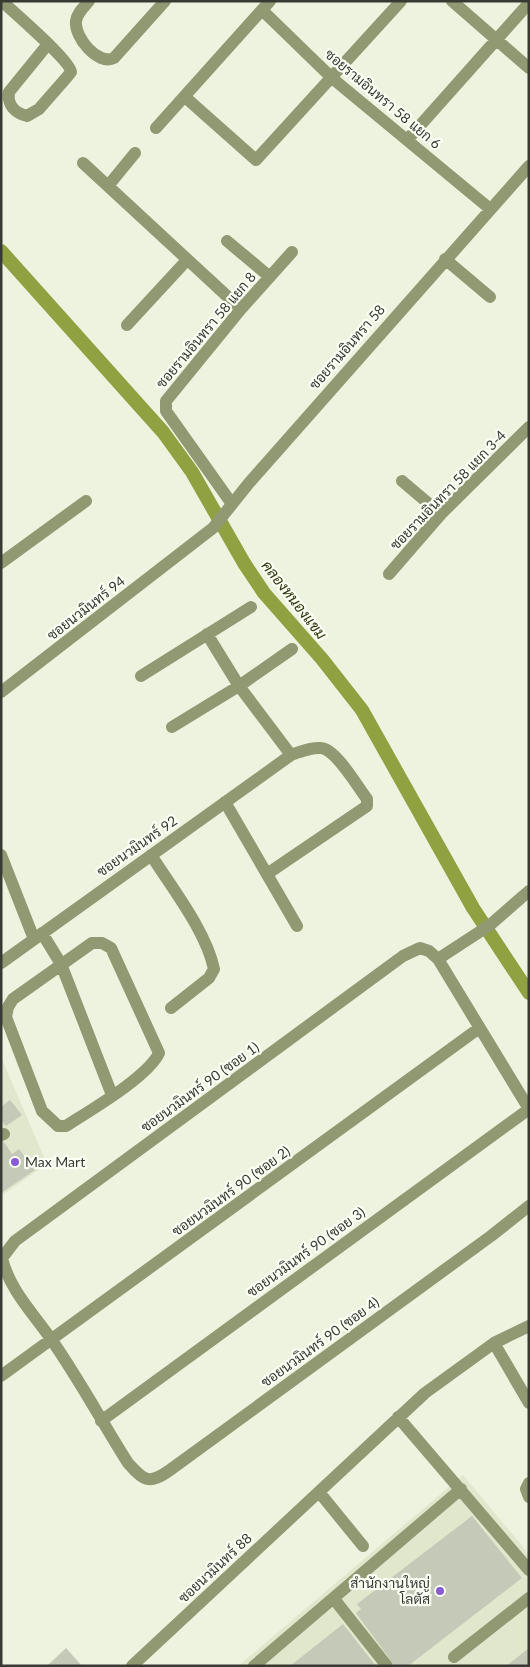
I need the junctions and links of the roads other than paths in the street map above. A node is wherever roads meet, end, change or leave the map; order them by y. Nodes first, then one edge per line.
1 (90, 1) edge
2 (165, 1) edge
3 (401, 1) edge
4 (452, 1) edge
5 (8, 3) edge
6 (529, 3) edge
7 (266, 6) edge
8 (497, 39) junction
9 (48, 44) junction
10 (529, 68) edge
11 (332, 78) junction
12 (185, 97) junction
13 (156, 128) dead end
14 (408, 139) junction
15 (136, 153) dead end
16 (83, 163) dead end
17 (529, 166) edge
18 (108, 186) junction
19 (489, 208) junction
20 (228, 241) dead end
21 (292, 252) dead end
22 (445, 259) junction
23 (187, 260) junction
24 (270, 277) junction
25 (490, 297) dead end
26 (241, 309) junction
27 (127, 324) dead end
28 (526, 435) edge
29 (402, 481) dead end
30 (86, 501) dead end
31 (230, 507) junction
32 (441, 514) junction
33 (188, 547) joint
34 (1, 564) edge
35 (389, 574) dead end
36 (251, 607) dead end
37 (207, 634) junction
38 (292, 649) dead end
39 (141, 676) dead end
40 (239, 686) junction
41 (1, 692) edge
42 (172, 726) dead end
43 (291, 755) junction
44 (225, 802) junction
45 (151, 854) junction
46 (1, 855) edge
47 (267, 874) junction
48 (529, 891) edge
49 (297, 926) dead end
50 (38, 936) junction
51 (438, 959) junction
52 (1, 964) edge
53 (61, 964) junction
54 (171, 1008) dead end
55 (478, 1029) junction
56 (112, 1095) junction
57 (529, 1109) edge
58 (529, 1206) edge
59 (15, 1241) joint
60 (529, 1326) edge
61 (52, 1340) junction
62 (494, 1343) junction
63 (1, 1376) edge
64 (529, 1403) edge
65 (398, 1417) junction
66 (101, 1420) junction
67 (529, 1483) edge
68 (461, 1489) junction
69 (319, 1492) junction
70 (529, 1497) edge
71 (363, 1546) dead end
72 (529, 1570) edge
73 (334, 1598) junction
74 (529, 1598) edge
75 (454, 1657) dead end
76 (132, 1666) edge
77 (254, 1666) edge
78 (387, 1666) edge

1 - 2 street
3 - 11 street
4 - 8 street
5 - 9 street
6 - 8 street
7 - 11 street, ซอยรามอินทรา 58 แยก 6
7 - 12 street
8 - 10 street
8 - 14 street
9 - 9 street
11 - 12 street
11 - 14 street, ซอยรามอินทรา 58 แยก 6
12 - 13 street
14 - 19 street, ซอยรามอินทรา 58 แยก 6
15 - 18 street
16 - 18 street
17 - 19 street, ซอยรามอินทรา 58
18 - 23 street
19 - 22 street, ซอยรามอินทรา 58
20 - 24 street
21 - 24 street, ซอยรามอินทรา 58 แยก 8
22 - 25 street
22 - 31 street, ซอยรามอินทรา 58
23 - 26 street
23 - 27 street
24 - 26 street, ซอยรามอินทรา 58 แยก 8
26 - 31 street, ซอยรามอินทรา 58 แยก 8
28 - 32 street, ซอยรามอินทรา 58 แยก 3-4
29 - 32 street
30 - 34 street
31 - 33 street, ซอยรามอินทรา 58
32 - 35 street, ซอยรามอินทรา 58 แยก 3-4
33 - 41 street, ซอยนวมินทร์ 94
36 - 37 street
37 - 39 street
37 - 40 street
38 - 40 street
40 - 42 street
40 - 43 street
43 - 44 street, ซอยนวมินทร์ 92
43 - 47 street, ซอยนวมินทร์ 92
44 - 45 street, ซอยนวมินทร์ 92
44 - 47 street
45 - 50 street, ซอยนวมินทร์ 92
45 - 54 street
46 - 50 street
47 - 49 street
48 - 51 street
50 - 52 street, ซอยนวมินทร์ 92
50 - 53 street
51 - 55 street
51 - 59 street, ซอยนวมินทร์ 90 (ซอย 1)
53 - 56 street
53 - 56 street
53 - 56 street
55 - 57 street
55 - 61 street, ซอยนวมินทร์ 90 (ซอย 2)
57 - 66 street, ซอยนวมินทร์ 90 (ซอย 3)
58 - 66 street, ซอยนวมินทร์ 90 (ซอย 4)
59 - 61 street, ซอยนวมินทร์ 90 (ซอย 4)
60 - 62 street, ซอยนวมินทร์ 88
61 - 63 street, ซอยนวมินทร์ 90 (ซอย 2)
61 - 66 street, ซอยนวมินทร์ 90 (ซอย 4)
62 - 64 street
62 - 65 street, ซอยนวมินทร์ 88
65 - 68 street
65 - 69 street, ซอยนวมินทร์ 88
67 - 70 street
68 - 72 street
68 - 73 street
69 - 71 street
69 - 76 street, ซอยนวมินทร์ 88
73 - 77 street
73 - 78 street
74 - 75 street

